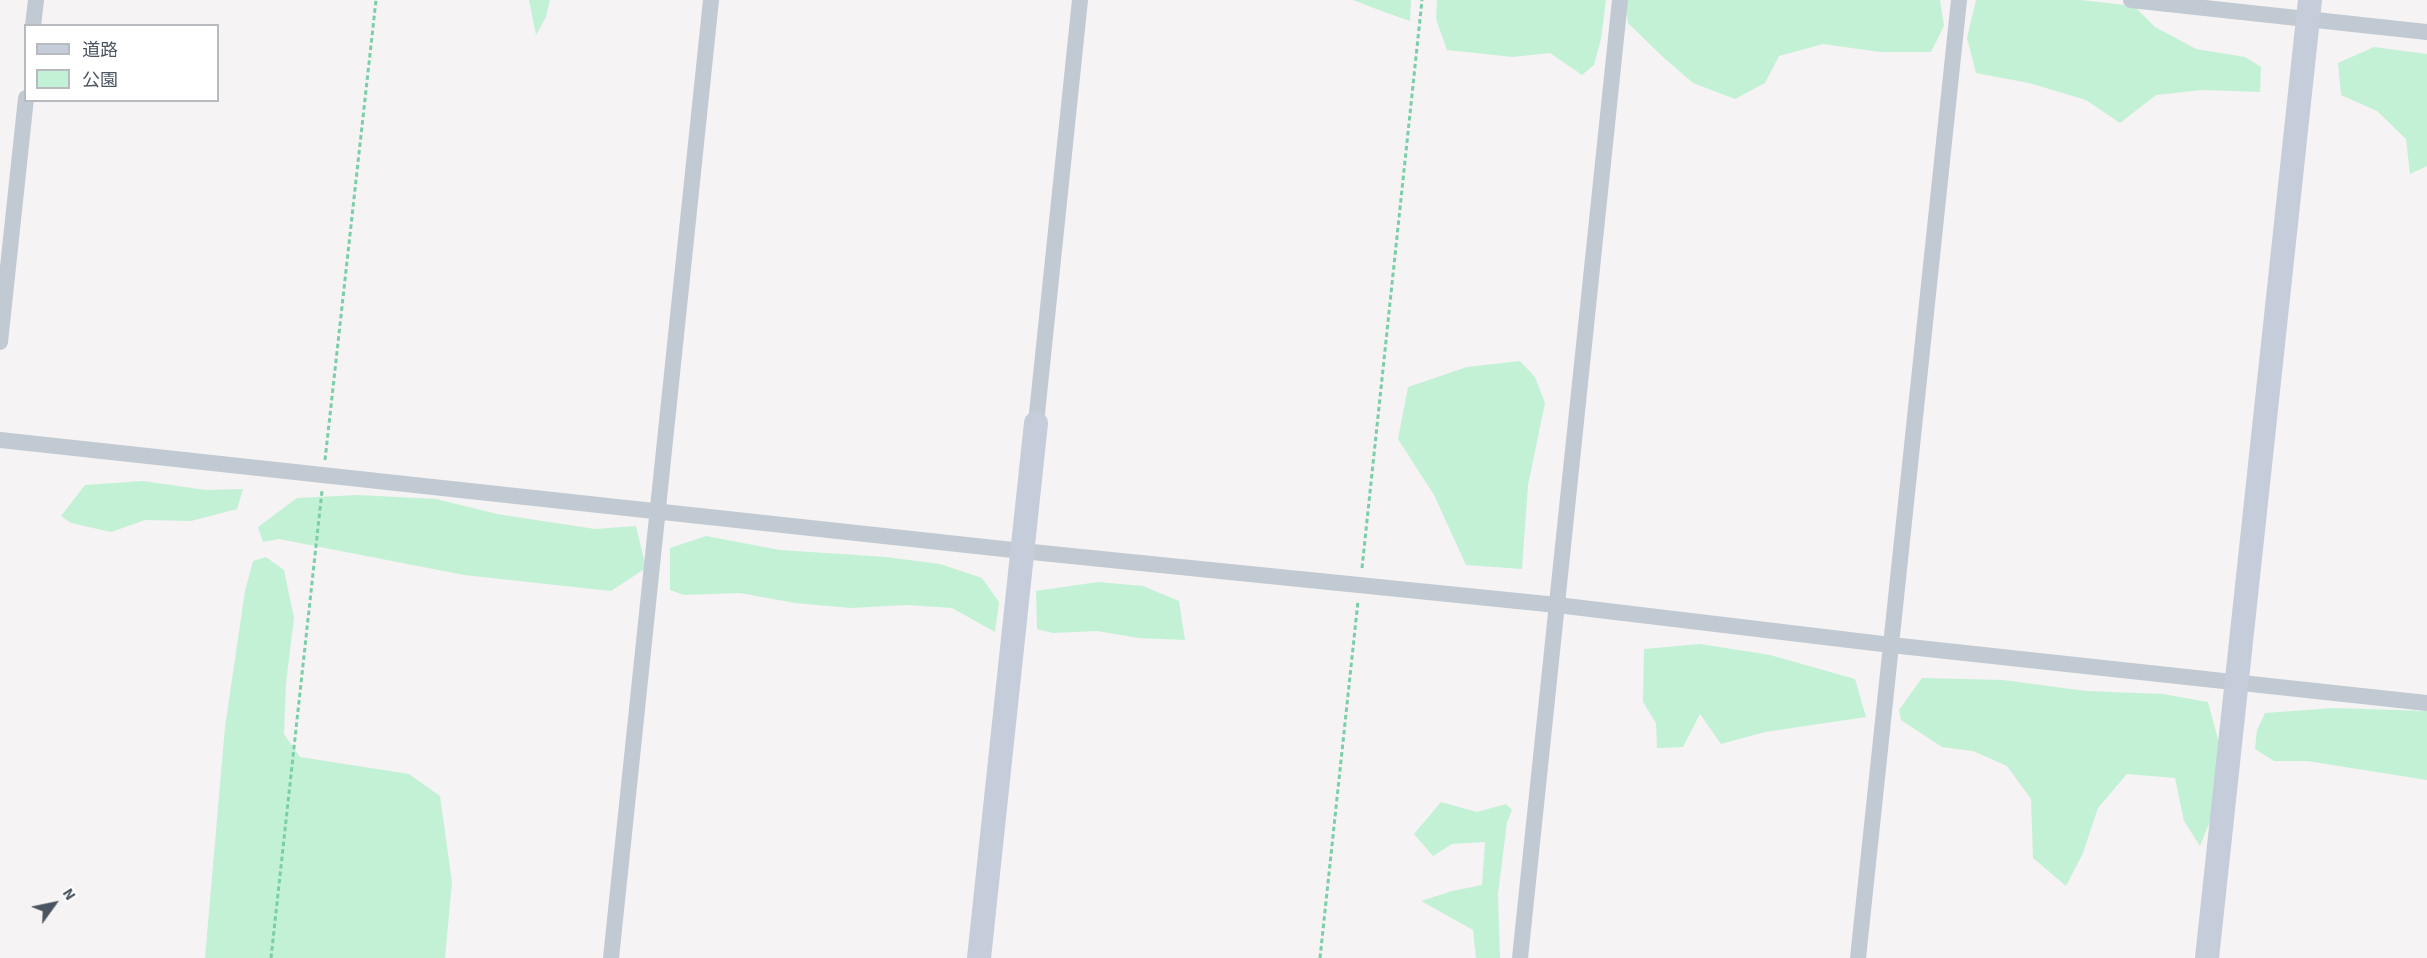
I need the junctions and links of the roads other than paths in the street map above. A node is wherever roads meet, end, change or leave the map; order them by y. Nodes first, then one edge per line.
1 (36, 0) edge
2 (711, 0) edge
3 (1080, 0) edge
4 (1620, 0) edge
5 (1959, 0) edge
6 (2132, 0) edge
7 (2309, 10) edge
8 (33, 24) edge
9 (2427, 32) edge
10 (26, 102) edge
11 (0, 342) edge
12 (1036, 423) joint
13 (0, 440) edge
14 (657, 511) junction
15 (1022, 551) junction
16 (1557, 605) junction
17 (1891, 645) junction
18 (2237, 683) junction
19 (2427, 703) edge
20 (611, 958) edge
21 (979, 958) edge
22 (1520, 958) edge
23 (1858, 958) edge
24 (2207, 958) edge

1 - 8 street
2 - 14 street
3 - 12 street
4 - 16 street
5 - 17 street
6 - 7 street
7 - 9 street
7 - 18 street
10 - 11 street
12 - 15 street
13 - 14 street
14 - 15 street
14 - 20 street
15 - 16 street
15 - 21 street
16 - 17 street
16 - 22 street
17 - 18 street
17 - 23 street
18 - 19 street
18 - 24 street

